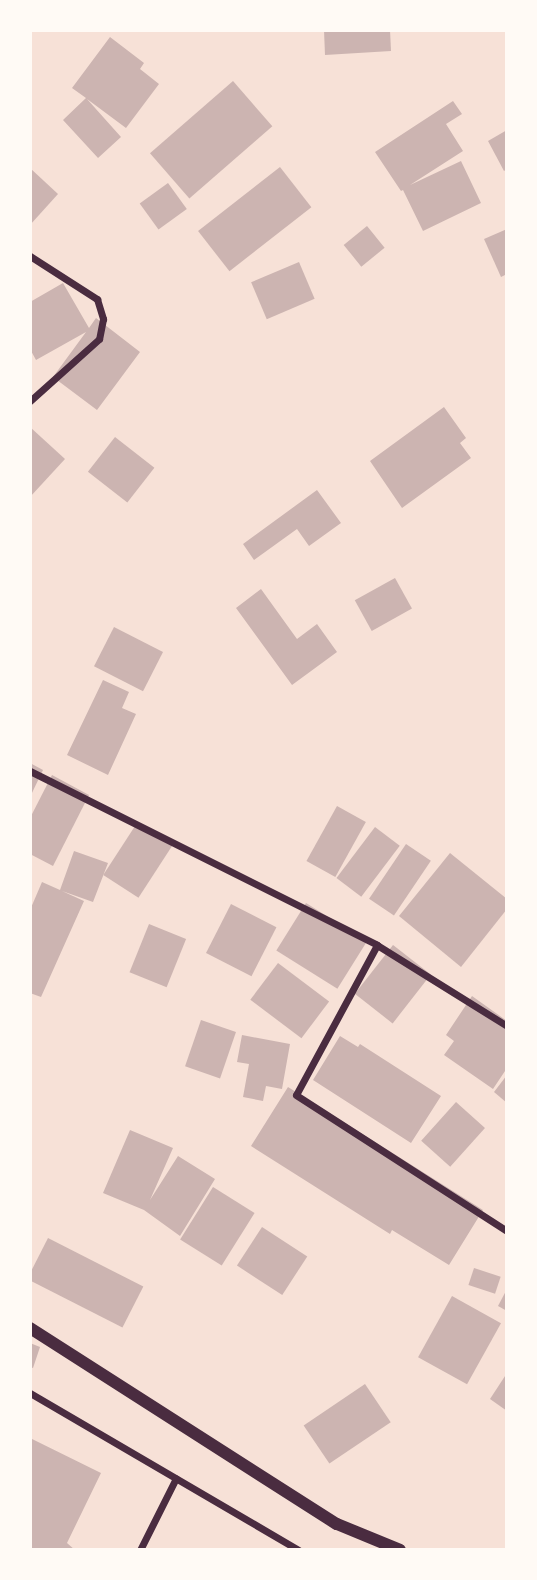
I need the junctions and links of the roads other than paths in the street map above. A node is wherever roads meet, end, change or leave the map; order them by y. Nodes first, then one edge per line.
1 (30, 256) edge
2 (30, 401) edge
3 (30, 771) edge
4 (377, 945) junction
5 (507, 1027) edge
6 (507, 1231) edge
7 (30, 1328) edge
8 (30, 1393) edge
9 (176, 1478) junction
10 (140, 1550) edge
11 (299, 1550) edge
12 (400, 1550) edge

1 - 2 street
3 - 4 street
4 - 5 street
4 - 6 street
7 - 12 street
8 - 9 street
9 - 10 street
9 - 11 street

